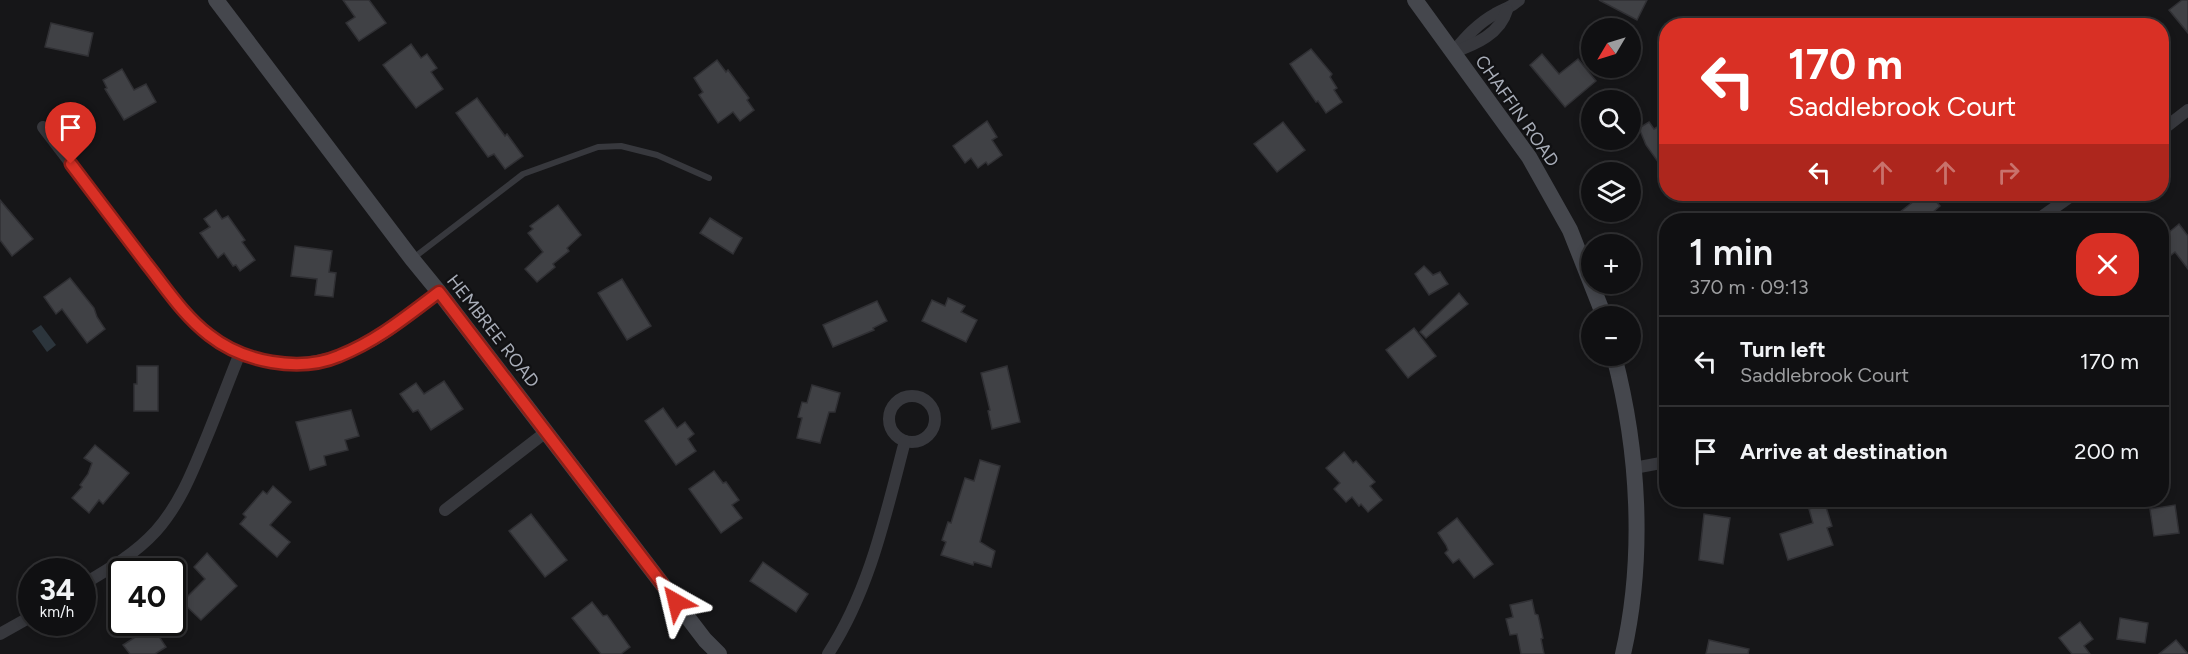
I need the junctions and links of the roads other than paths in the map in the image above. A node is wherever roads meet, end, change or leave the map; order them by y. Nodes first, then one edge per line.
1 (216, 0) edge
2 (1415, 0) edge
3 (1519, 0) edge
4 (1453, 52) junction
5 (2188, 111) edge
6 (2169, 125) edge
7 (43, 127) dead end
8 (709, 178) dead end
9 (2064, 201) edge
10 (2047, 213) edge
11 (412, 259) junction
12 (439, 292) junction
13 (1600, 306) edge
14 (240, 353) junction
15 (1617, 366) edge
16 (546, 432) junction
17 (905, 441) dead end
18 (1659, 463) edge
19 (1634, 468) junction
20 (445, 510) dead end
21 (96, 577) edge
22 (18, 624) edge
23 (0, 634) edge
24 (719, 654) edge
25 (828, 654) edge
26 (1623, 654) edge

1 - 11 street, HEMBREE ROAD
2 - 4 street, CHAFFIN ROAD
3 - 4 street
4 - 13 street, CHAFFIN ROAD
5 - 6 street
7 - 14 street
8 - 11 lane
9 - 10 street
11 - 12 street, HEMBREE ROAD
12 - 14 street
12 - 16 street, HEMBREE ROAD
14 - 21 street
15 - 19 street
16 - 20 street
16 - 24 street, HEMBREE ROAD
17 - 25 street
18 - 19 street
19 - 26 street
22 - 23 street

